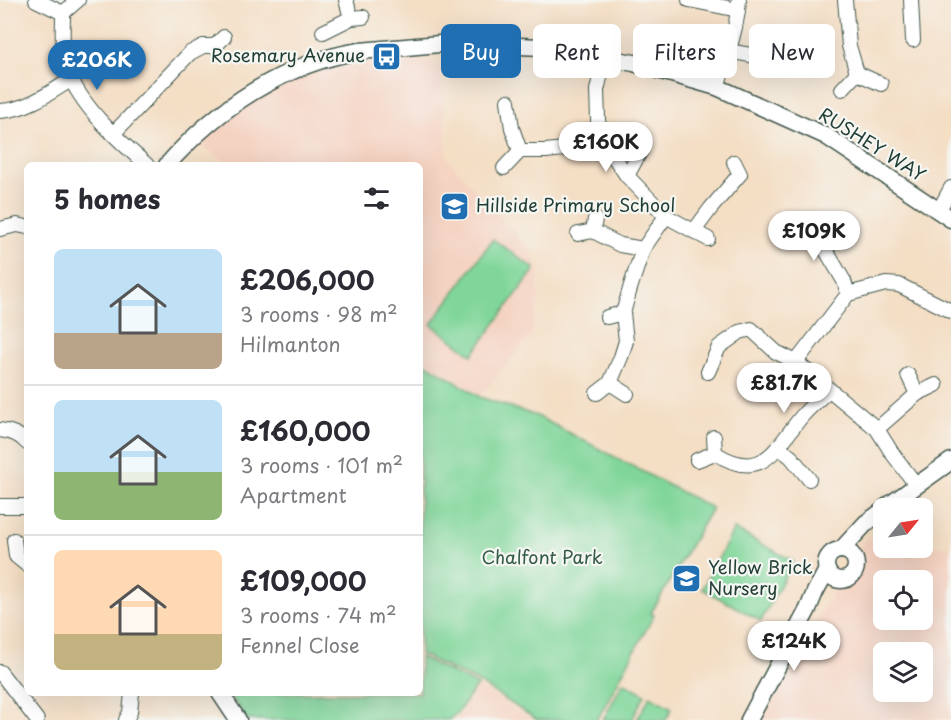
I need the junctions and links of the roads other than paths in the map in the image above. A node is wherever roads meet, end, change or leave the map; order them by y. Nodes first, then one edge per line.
1 (36, 0) edge
2 (78, 0) edge
3 (346, 0) edge
4 (689, 0) edge
5 (845, 0) edge
6 (911, 0) edge
7 (739, 5) edge
8 (63, 13) junction
9 (734, 24) edge
10 (323, 33) dead end
11 (913, 40) dead end
12 (533, 46) edge
13 (219, 47) dead end
14 (621, 60) edge
15 (857, 73) junction
16 (600, 78) edge
17 (720, 78) edge
18 (72, 80) junction
19 (880, 84) dead end
20 (717, 87) junction
21 (842, 89) dead end
22 (513, 109) dead end
23 (0, 111) edge
24 (114, 133) junction
25 (601, 138) junction
26 (641, 150) dead end
27 (520, 151) junction
28 (144, 162) edge
29 (170, 162) edge
30 (504, 168) dead end
31 (742, 170) dead end
32 (627, 176) junction
33 (951, 188) edge
34 (945, 215) edge
35 (666, 216) junction
36 (24, 226) edge
37 (812, 227) dead end
38 (0, 229) edge
39 (693, 231) junction
40 (578, 234) dead end
41 (708, 239) dead end
42 (643, 249) junction
43 (848, 294) junction
44 (951, 311) edge
45 (623, 313) junction
46 (606, 317) dead end
47 (796, 362) junction
48 (708, 372) dead end
49 (908, 375) dead end
50 (610, 383) junction
51 (936, 385) dead end
52 (829, 390) junction
53 (597, 393) dead end
54 (627, 394) dead end
55 (917, 394) junction
56 (877, 429) junction
57 (0, 430) edge
58 (24, 435) edge
59 (714, 437) dead end
60 (778, 447) junction
61 (715, 453) junction
62 (697, 460) dead end
63 (951, 461) edge
64 (809, 479) dead end
65 (917, 486) junction
66 (900, 498) edge
67 (0, 506) edge
68 (24, 506) edge
69 (873, 518) edge
70 (14, 540) dead end
71 (847, 553) junction
72 (24, 563) edge
73 (827, 570) junction
74 (842, 580) junction
75 (808, 609) junction
76 (1, 674) edge
77 (132, 696) edge
78 (222, 696) edge
79 (37, 720) edge
80 (126, 720) edge
81 (238, 720) edge
82 (749, 720) edge

1 - 8 street
2 - 8 street
3 - 10 street
4 - 7 street
5 - 15 street
6 - 11 street
7 - 9 street
8 - 18 street
12 - 29 street, RUSHEY WAY
13 - 24 street
14 - 20 street, RUSHEY WAY
15 - 19 street
15 - 21 street
16 - 25 street
17 - 20 street
18 - 23 street
18 - 24 street
20 - 34 street, RUSHEY WAY
22 - 27 street
24 - 28 street
25 - 27 street
25 - 32 street
26 - 32 street
27 - 30 street
31 - 39 street
32 - 35 street
33 - 34 street
35 - 39 street
35 - 42 street
36 - 38 street
37 - 43 street
39 - 41 street
40 - 42 street
42 - 45 street
43 - 44 street
43 - 47 street
45 - 46 street
45 - 50 street
47 - 48 street
47 - 52 street
49 - 55 street
50 - 53 street
50 - 54 street
51 - 55 street
52 - 56 street
52 - 60 street
55 - 56 street
56 - 65 street
57 - 58 street
59 - 61 street
60 - 61 street
60 - 64 street
61 - 62 street
63 - 65 street
65 - 66 street
67 - 68 street
69 - 71 street
70 - 72 street
71 - 73 street
71 - 74 street
73 - 74 street
73 - 75 street
74 - 75 street
75 - 82 street
76 - 79 street
77 - 80 street
78 - 81 street

